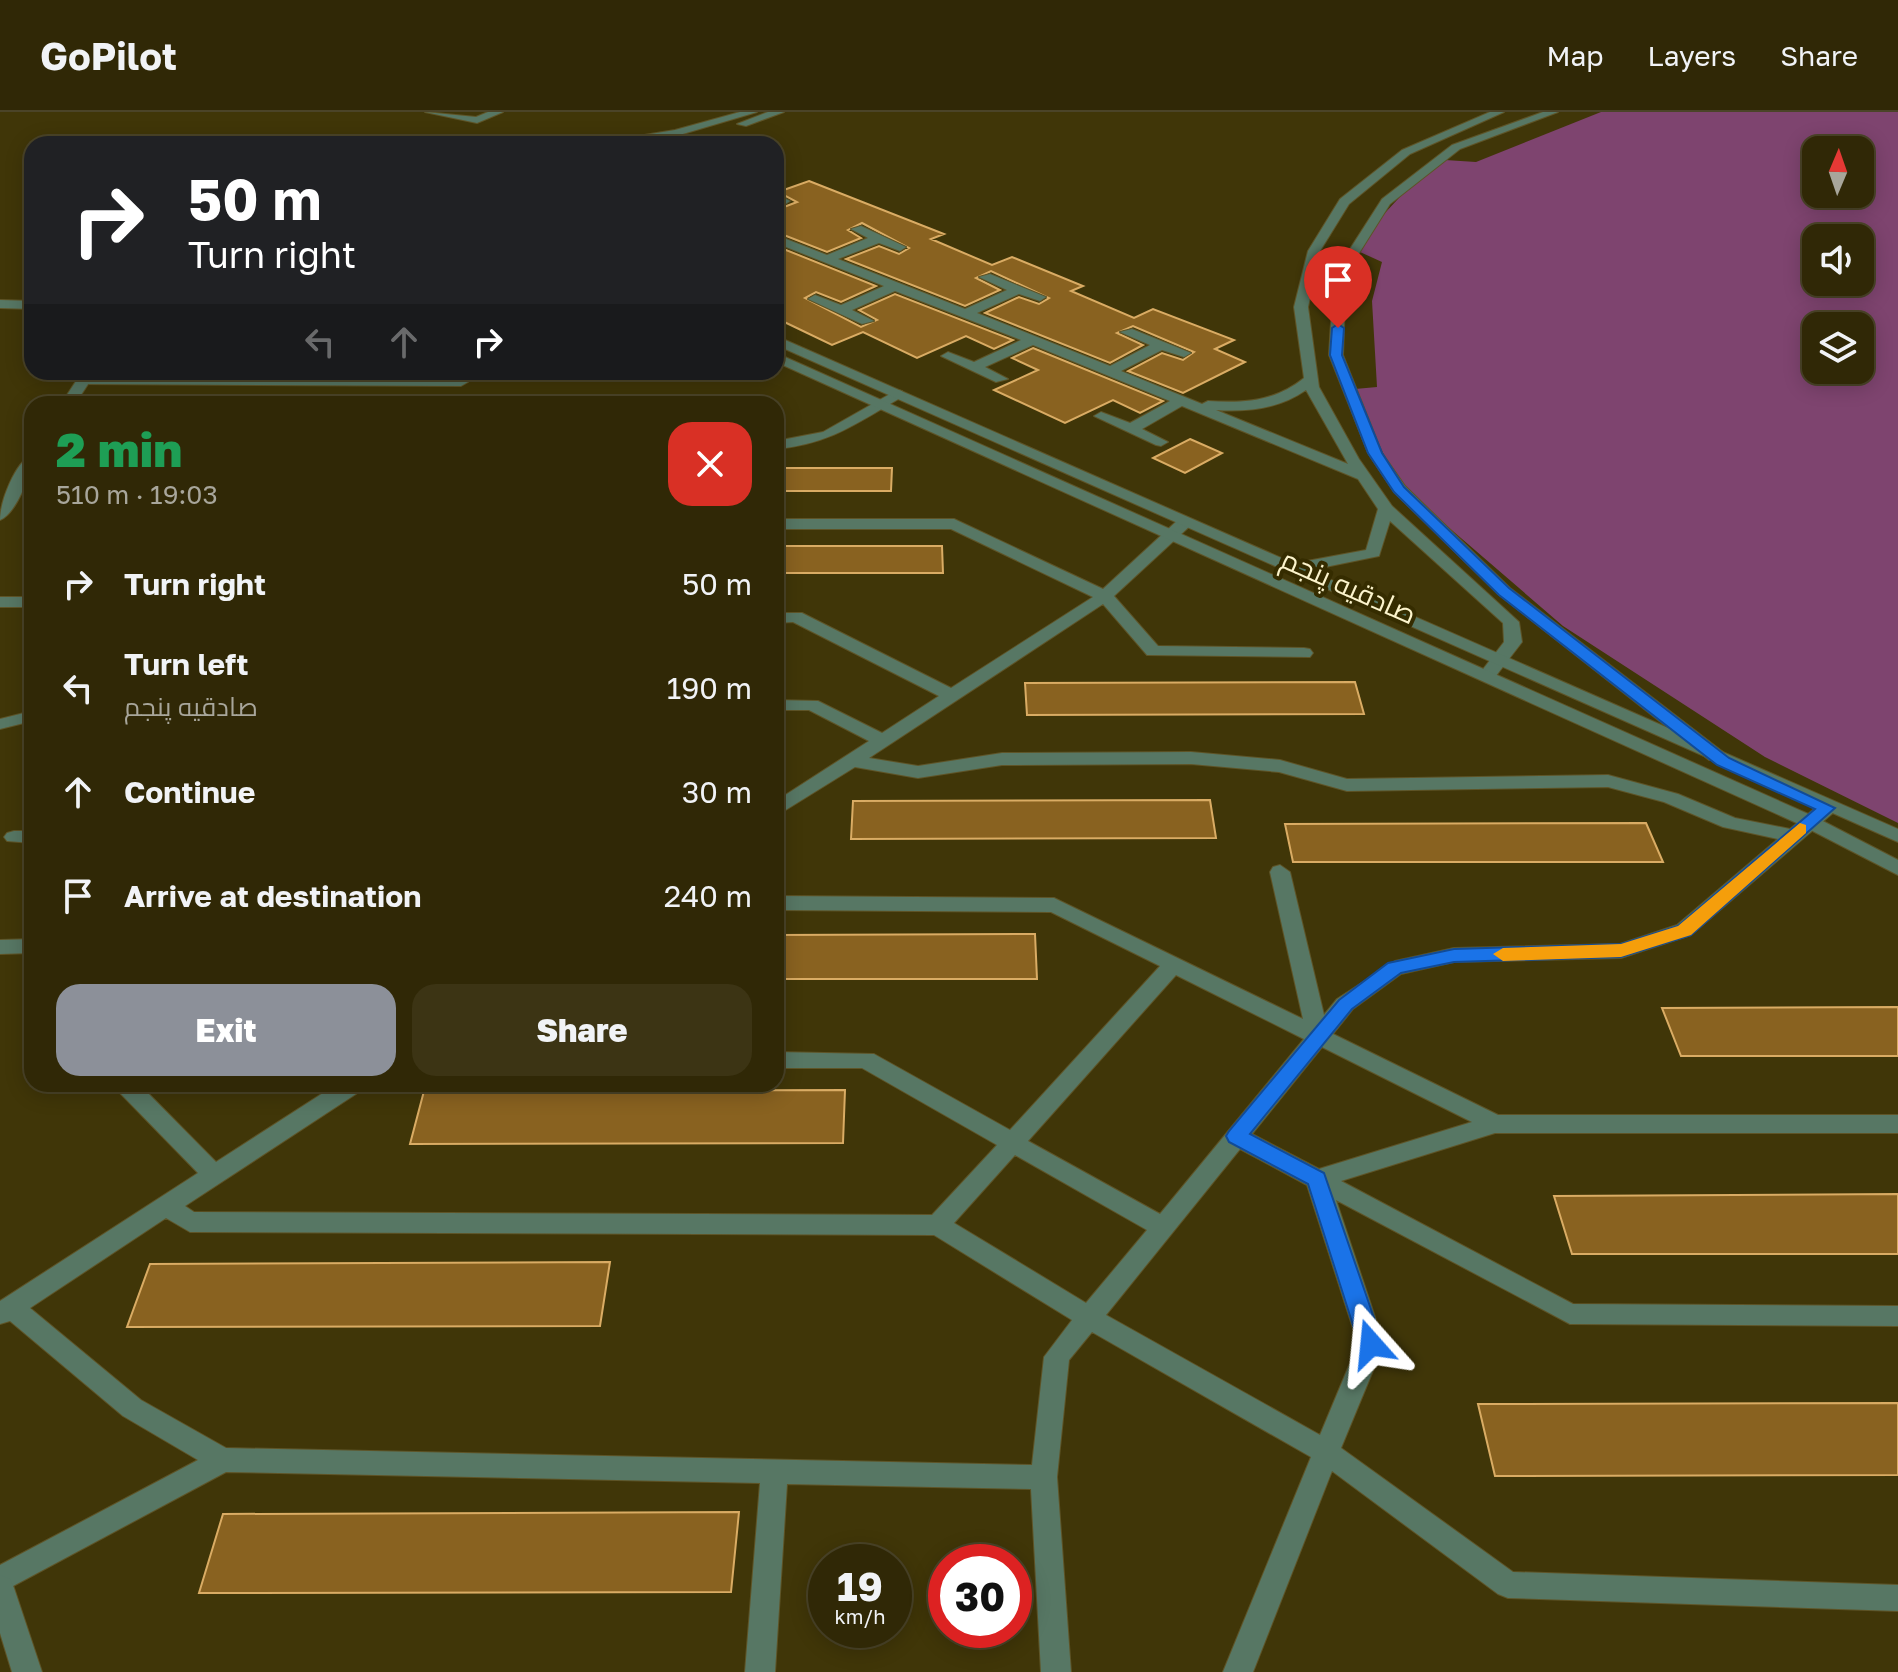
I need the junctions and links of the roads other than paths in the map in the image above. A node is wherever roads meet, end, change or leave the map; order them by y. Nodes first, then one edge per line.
1 (430, 112) edge
2 (498, 112) edge
3 (752, 112) edge
4 (779, 112) edge
5 (1499, 112) edge
6 (1553, 112) edge
7 (654, 136) edge
8 (684, 136) edge
9 (1353, 195) junction
10 (1386, 202) junction
11 (857, 229) dead end
12 (879, 238) junction
13 (784, 242) edge
14 (900, 247) dead end
15 (827, 259) junction
16 (985, 277) dead end
17 (895, 286) junction
18 (1019, 289) junction
19 (1040, 297) dead end
20 (815, 299) dead end
21 (0, 304) edge
22 (24, 305) edge
23 (841, 310) junction
24 (965, 314) junction
25 (867, 321) dead end
26 (1127, 332) dead end
27 (1032, 340) junction
28 (784, 344) edge
29 (1161, 345) junction
30 (1184, 353) dead end
31 (948, 356) dead end
32 (784, 361) edge
33 (974, 367) junction
34 (1109, 372) junction
35 (1001, 379) dead end
36 (1311, 379) junction
37 (311, 380) edge
38 (461, 382) dead end
39 (897, 394) junction
40 (1186, 403) junction
41 (880, 404) junction
42 (1101, 416) dead end
43 (1131, 429) junction
44 (1161, 442) dead end
45 (784, 445) edge
46 (24, 473) edge
47 (1364, 476) junction
48 (1386, 509) junction
49 (0, 515) edge
50 (1185, 522) junction
51 (784, 524) edge
52 (1171, 535) junction
53 (1291, 569) junction
54 (1105, 596) junction
55 (0, 602) edge
56 (24, 602) edge
57 (784, 618) edge
58 (1304, 653) dead end
59 (1497, 661) junction
60 (1486, 677) junction
61 (952, 696) junction
62 (784, 705) edge
63 (24, 718) edge
64 (0, 724) edge
65 (883, 741) junction
66 (852, 761) junction
67 (1723, 761) junction
68 (784, 805) edge
69 (1809, 822) junction
70 (1898, 836) edge
71 (1898, 868) edge
72 (1280, 872) dead end
73 (784, 903) edge
74 (24, 946) edge
75 (0, 947) edge
76 (1173, 965) junction
77 (1318, 1038) junction
78 (784, 1060) edge
79 (133, 1092) edge
80 (342, 1092) edge
81 (1495, 1124) junction
82 (1898, 1124) edge
83 (1236, 1136) junction
84 (1013, 1143) junction
85 (214, 1175) junction
86 (1317, 1179) junction
87 (166, 1206) junction
88 (938, 1225) junction
89 (1162, 1227) junction
90 (6, 1310) edge
91 (1898, 1316) edge
92 (1087, 1317) junction
93 (1326, 1452) junction
94 (223, 1460) junction
95 (774, 1472) junction
96 (1044, 1477) junction
97 (0, 1580) edge
98 (0, 1588) edge
99 (1898, 1598) edge
100 (27, 1672) edge
101 (760, 1672) edge
102 (1056, 1672) edge
103 (1238, 1672) edge

1 - 2 street
3 - 7 street
4 - 8 street
5 - 9 street
6 - 10 street
9 - 10 street
9 - 36 street
10 - 67 street
11 - 12 street
12 - 14 street
12 - 15 street
13 - 15 street
15 - 17 street
16 - 18 street
17 - 23 street
17 - 24 street
18 - 19 street
18 - 24 street
20 - 23 street
21 - 22 street
23 - 25 street
24 - 27 street
26 - 29 street
27 - 33 street
27 - 34 street
28 - 39 street, صادقیه پنجم
29 - 30 street
29 - 34 street
31 - 33 street
32 - 41 street, صادقیه پنجم
33 - 35 street
34 - 40 street
36 - 40 street
36 - 47 street
37 - 38 street
39 - 41 street
39 - 50 street, صادقیه پنجم
40 - 43 street
40 - 47 street
41 - 45 street
41 - 52 street, صادقیه پنجم
42 - 43 street
43 - 44 street
46 - 49 street
47 - 48 street
48 - 53 street
48 - 59 street
50 - 52 street
50 - 53 street, صادقیه پنجم
51 - 54 street
52 - 54 street
52 - 60 street, صادقیه پنجم
53 - 59 street, صادقیه پنجم
54 - 58 street
54 - 61 street
55 - 56 street
57 - 61 street
59 - 60 street
59 - 67 street, صادقیه پنجم
60 - 69 street, صادقیه پنجم
61 - 65 street
62 - 65 street
63 - 64 street
65 - 66 street
66 - 68 street
66 - 69 street
67 - 69 street, صادقیه پنجم
69 - 70 street, صادقیه پنجم
69 - 71 street, صادقیه پنجم
69 - 77 street
72 - 77 street
73 - 76 street
74 - 75 street
76 - 77 street
76 - 84 street
77 - 81 street
77 - 83 street
78 - 84 street
79 - 85 street
80 - 85 street
81 - 82 street
81 - 86 street
83 - 86 street
83 - 89 street
84 - 88 street
84 - 89 street
85 - 87 street
86 - 91 street
86 - 93 street
87 - 88 street
87 - 90 street
88 - 92 street
89 - 92 street
90 - 94 street
92 - 93 street
92 - 96 street
93 - 99 street
93 - 103 street
94 - 95 street
94 - 97 street
95 - 96 street
95 - 101 street
96 - 102 street
98 - 100 street

